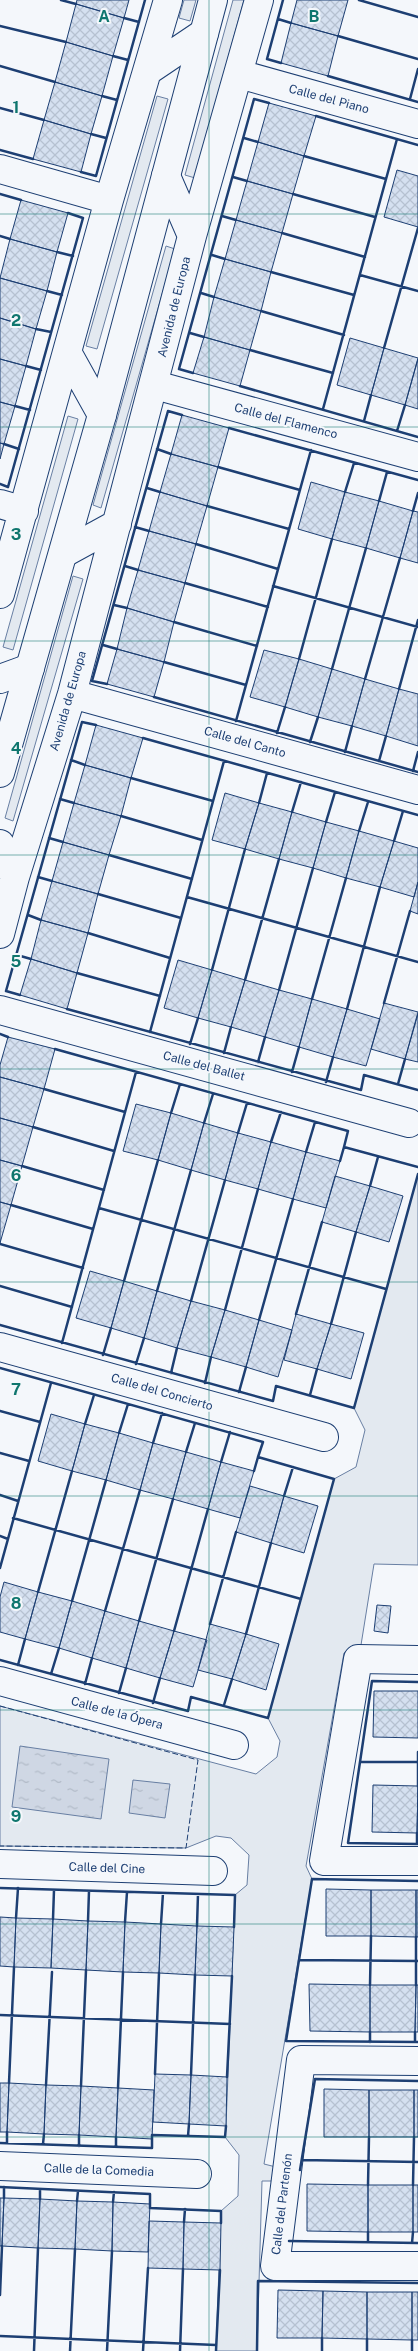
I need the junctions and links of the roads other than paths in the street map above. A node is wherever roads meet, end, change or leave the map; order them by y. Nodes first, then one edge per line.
1 (168, 0) edge
2 (213, 0) edge
3 (259, 0) edge
4 (204, 33) junction
5 (149, 70) junction
6 (239, 74) junction
7 (418, 124) edge
8 (0, 169) edge
9 (166, 176) junction
10 (109, 200) junction
11 (192, 236) junction
12 (67, 352) junction
13 (155, 385) junction
14 (102, 416) junction
15 (418, 457) edge
16 (12, 507) edge
17 (117, 524) junction
18 (64, 553) junction
19 (0, 594) edge
20 (30, 668) junction
21 (0, 679) edge
22 (72, 694) junction
23 (0, 773) edge
24 (418, 790) edge
25 (0, 844) edge
26 (15, 877) junction
27 (0, 934) edge
28 (0, 1010) edge
29 (409, 1123) dead end
30 (0, 1347) edge
31 (324, 1437) dead end
32 (418, 1660) edge
33 (0, 1681) edge
34 (234, 1745) dead end
35 (418, 1861) edge
36 (0, 1864) edge
37 (213, 1871) dead end
38 (418, 2061) edge
39 (0, 2166) edge
40 (197, 2174) dead end
41 (418, 2266) edge

1 - 5 street
2 - 4 street
3 - 6 street, Avenida de Europa
4 - 5 street
4 - 9 street
5 - 10 street
6 - 7 street, Calle del Piano
6 - 11 street, Avenida de Europa
8 - 10 street
9 - 11 street
9 - 14 street
10 - 12 street
11 - 13 street, Avenida de Europa
12 - 14 street
12 - 16 street
13 - 15 street, Calle del Flamenco
13 - 17 street, Avenida de Europa
14 - 18 street
16 - 19 street
17 - 18 street
17 - 22 street, Avenida de Europa
18 - 20 street
20 - 21 street
20 - 23 street
22 - 24 street, Calle del Canto
22 - 26 street, Avenida de Europa
25 - 26 street
26 - 27 street, Avenida de Europa
28 - 29 street, Calle del Ballet
30 - 31 street, Calle del Concierto
32 - 35 street
33 - 34 street, Calle de la Ópera
36 - 37 street, Calle del Cine
38 - 41 street, Calle del Partenón
39 - 40 street, Calle de la Comedia

